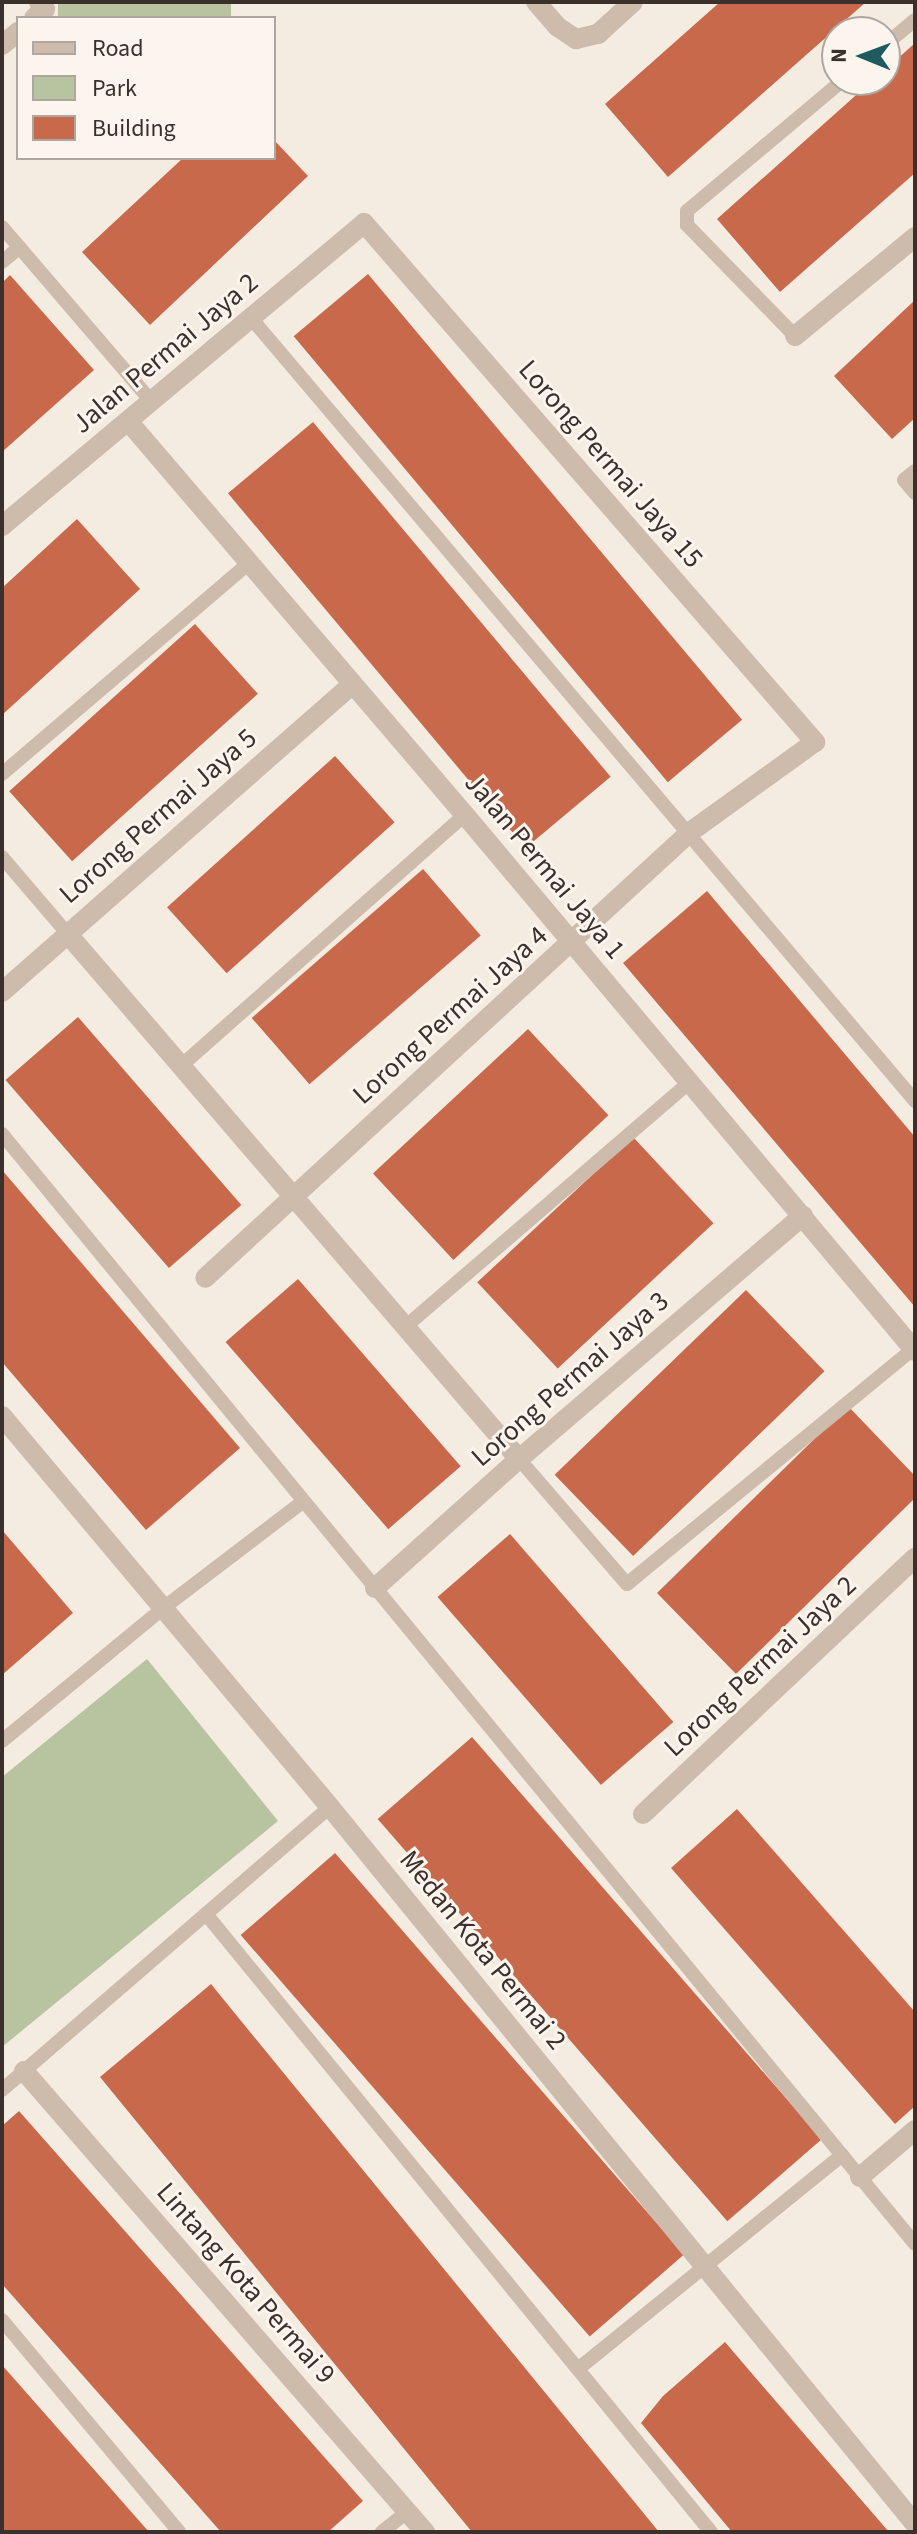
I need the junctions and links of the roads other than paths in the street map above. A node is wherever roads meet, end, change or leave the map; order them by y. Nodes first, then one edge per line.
1 (536, 2) edge
2 (633, 2) edge
3 (824, 96) edge
4 (364, 223) joint
5 (2, 227) edge
6 (915, 237) edge
7 (20, 247) junction
8 (2, 262) edge
9 (251, 318) junction
10 (795, 336) joint
11 (151, 401) junction
12 (128, 421) junction
13 (915, 471) edge
14 (915, 493) edge
15 (2, 526) edge
16 (249, 563) junction
17 (352, 684) junction
18 (815, 742) joint
19 (2, 774) edge
20 (465, 815) junction
21 (689, 833) junction
22 (2, 857) edge
23 (66, 932) junction
24 (573, 942) junction
25 (2, 992) edge
26 (182, 1065) junction
27 (690, 1082) junction
28 (915, 1101) edge
29 (2, 1134) edge
30 (293, 1196) junction
31 (803, 1216) junction
32 (205, 1278) dead end
33 (405, 1327) junction
34 (914, 1350) edge
35 (2, 1416) edge
36 (519, 1459) junction
37 (304, 1501) junction
38 (915, 1558) edge
39 (375, 1588) junction
40 (162, 1609) junction
41 (2, 1741) edge
42 (330, 1807) junction
43 (643, 1814) dead end
44 (206, 1914) junction
45 (24, 2071) junction
46 (2, 2090) edge
47 (915, 2130) edge
48 (842, 2155) junction
49 (860, 2177) junction
50 (915, 2244) edge
51 (706, 2268) junction
52 (2, 2320) edge
53 (578, 2369) junction
54 (407, 2512) junction
55 (915, 2524) edge
56 (179, 2532) edge
57 (382, 2532) edge
58 (425, 2532) edge
59 (711, 2532) edge

1 - 2 street
3 - 10 lane
4 - 9 street, Jalan Permai Jaya 2
4 - 18 street, Lorong Permai Jaya 15
5 - 7 lane
6 - 10 street
7 - 8 lane
7 - 11 lane
9 - 11 street, Jalan Permai Jaya 2
9 - 21 lane
11 - 12 street, Jalan Permai Jaya 2
12 - 15 street, Jalan Permai Jaya 2
12 - 16 street, Jalan Permai Jaya 1
13 - 14 lane
16 - 17 street, Jalan Permai Jaya 1
16 - 19 lane
17 - 20 street, Jalan Permai Jaya 1
17 - 23 street, Lorong Permai Jaya 5
18 - 21 street, Lorong Permai Jaya 4
20 - 24 street, Jalan Permai Jaya 1
20 - 26 lane
21 - 24 street, Lorong Permai Jaya 4
21 - 28 lane
22 - 23 lane
23 - 25 street, Lorong Permai Jaya 5
23 - 26 street
24 - 27 street, Jalan Permai Jaya 1
24 - 30 street, Lorong Permai Jaya 4
26 - 30 street
27 - 31 street, Jalan Permai Jaya 1
27 - 33 lane
29 - 37 lane
30 - 32 street, Lorong Permai Jaya 4
30 - 33 street
31 - 34 street, Jalan Permai Jaya 1
31 - 36 street, Lorong Permai Jaya 3
33 - 36 street
34 - 36 lane
35 - 40 street, Medan Kota Permai 2
36 - 39 street, Lorong Permai Jaya 3
37 - 39 lane
37 - 40 lane
38 - 43 street, Lorong Permai Jaya 2
39 - 48 lane
40 - 41 lane
40 - 42 street, Medan Kota Permai 2
42 - 44 lane
42 - 51 street, Medan Kota Permai 2
44 - 45 lane
44 - 53 lane
45 - 46 lane
45 - 54 street, Lintang Kota Permai 9
47 - 49 street
48 - 49 lane
48 - 51 lane
49 - 50 lane
51 - 53 lane
51 - 55 street, Medan Kota Permai 2
52 - 56 lane
53 - 59 lane
54 - 57 lane
54 - 58 street, Lintang Kota Permai 9

